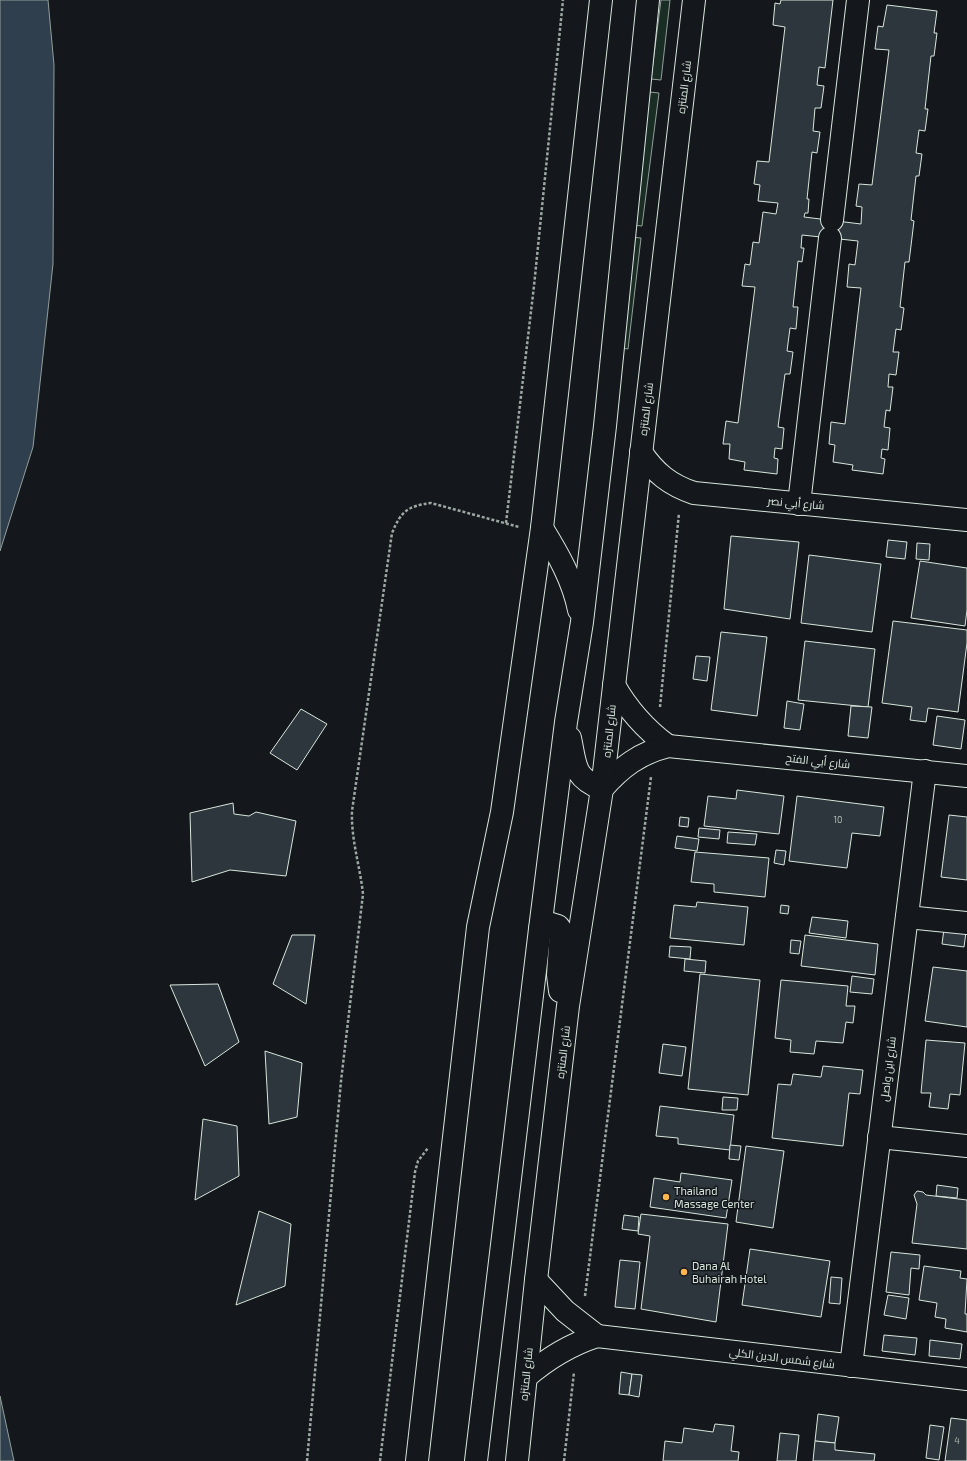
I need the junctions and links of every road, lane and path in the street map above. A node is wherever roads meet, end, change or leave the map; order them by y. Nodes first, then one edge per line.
1 (563, 0) edge
2 (601, 0) edge
3 (648, 0) edge
4 (694, 0) edge
5 (858, 0) edge
6 (641, 452) junction
7 (681, 488) junction
8 (799, 504) junction
9 (967, 520) edge
10 (506, 523) junction
11 (542, 528) junction
12 (582, 622) junction
13 (614, 685) junction
14 (566, 722) junction
15 (660, 745) junction
16 (925, 771) junction
17 (967, 776) edge
18 (602, 789) junction
19 (907, 917) junction
20 (967, 923) edge
21 (540, 929) junction
22 (568, 1006) junction
23 (879, 1137) junction
24 (967, 1146) edge
25 (536, 1280) junction
26 (585, 1334) junction
27 (851, 1366) junction
28 (526, 1377) junction
29 (967, 1379) edge
30 (308, 1461) edge
31 (417, 1461) edge
32 (476, 1461) edge
33 (518, 1461) edge
34 (564, 1461) edge

1 - 10 path
2 - 11 main road
3 - 12 main road
4 - 6 main road, شارع المنتزه
5 - 8 main road
6 - 7 main road, شارع أبي نصر
6 - 13 main road, شارع المنتزه
7 - 8 main road, شارع أبي نصر
7 - 15 path
8 - 9 main road, شارع أبي نصر
10 - 11 path
10 - 30 path
11 - 12 main road
11 - 31 main road
12 - 14 main road
13 - 15 main road
13 - 18 main road, شارع المنتزه
14 - 18 main road
14 - 21 main road
15 - 16 main road, شارع أبي الفتح
15 - 18 main road
15 - 26 path
16 - 17 main road, شارع أبي الفتح
16 - 19 main road, شارع ابن واصل
18 - 22 main road, شارع المنتزه
19 - 20 main road
19 - 23 main road, شارع ابن واصل
21 - 22 main road
21 - 32 main road
22 - 25 main road, شارع المنتزه
23 - 24 main road
23 - 27 main road, شارع ابن واصل
25 - 26 main road
25 - 28 main road, شارع المنتزه
26 - 27 main road, شارع شمس الدين الكلي
26 - 28 main road
26 - 34 path
27 - 29 main road, شارع شمس الدين الكلي
28 - 33 main road, شارع المنتزه

